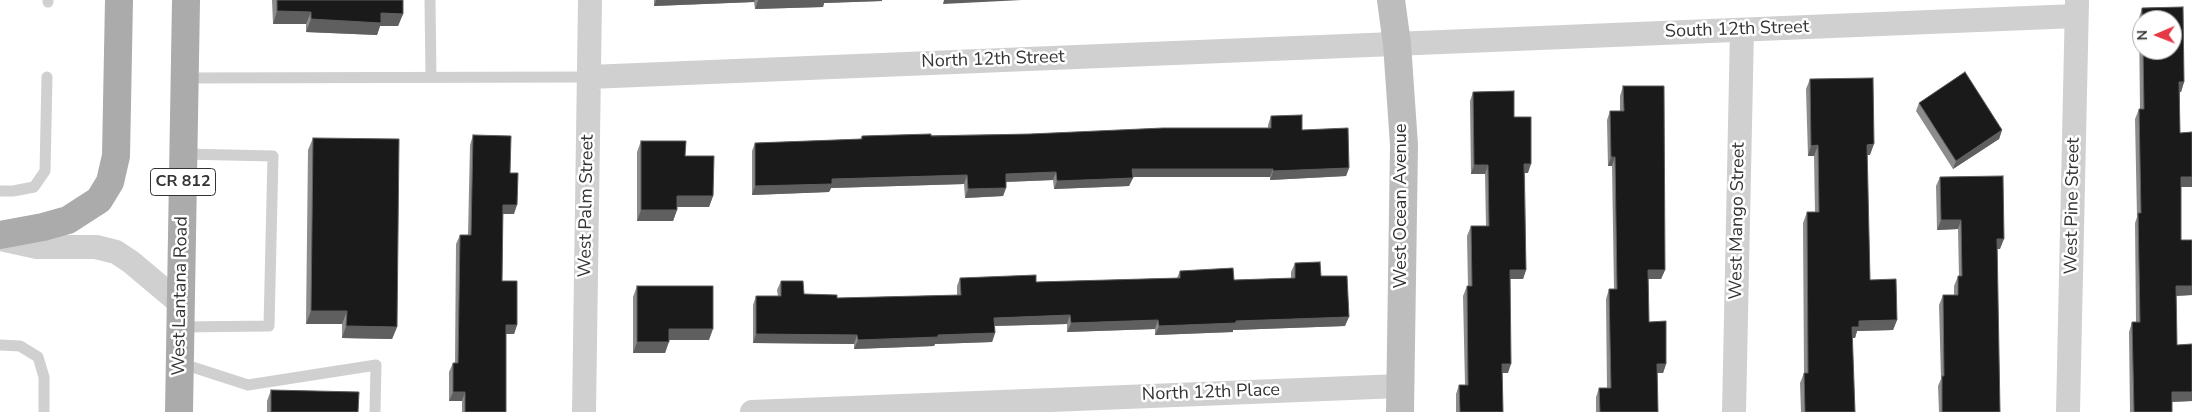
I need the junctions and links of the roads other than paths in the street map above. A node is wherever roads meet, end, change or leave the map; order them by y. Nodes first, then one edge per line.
1 (119, 0) edge
2 (186, 0) edge
3 (430, 0) edge
4 (590, 0) edge
5 (1391, 0) edge
6 (2076, 8) edge
7 (1742, 30) junction
8 (1397, 44) junction
9 (589, 76) junction
10 (48, 77) dead end
11 (431, 77) junction
12 (185, 78) junction
13 (184, 154) junction
14 (0, 191) edge
15 (0, 235) edge
16 (0, 239) edge
17 (181, 315) junction
18 (0, 346) edge
19 (180, 363) junction
20 (1400, 399) edge
21 (44, 412) edge
22 (179, 412) edge
23 (375, 412) edge
24 (584, 412) edge
25 (752, 412) edge
26 (1734, 412) edge
27 (2068, 412) edge

1 - 15 main road
2 - 12 main road, West Lantana Road / CR 812
3 - 11 lane
4 - 9 street, West Palm Street
5 - 8 street, West Ocean Avenue
6 - 7 street, South 12th Street
6 - 27 street, West Pine Street
7 - 8 street, South 12th Street
7 - 26 street, West Mango Street
8 - 9 street, North 12th Street
8 - 20 street, West Ocean Avenue
9 - 11 lane
9 - 24 street, West Palm Street
10 - 14 lane
11 - 12 lane
12 - 13 main road, West Lantana Road / CR 812
13 - 17 main road, West Lantana Road / CR 812
13 - 17 lane
16 - 17 street
17 - 19 main road, West Lantana Road / CR 812
18 - 21 lane
19 - 22 main road, West Lantana Road / CR 812
19 - 23 lane
20 - 25 street, North 12th Place

